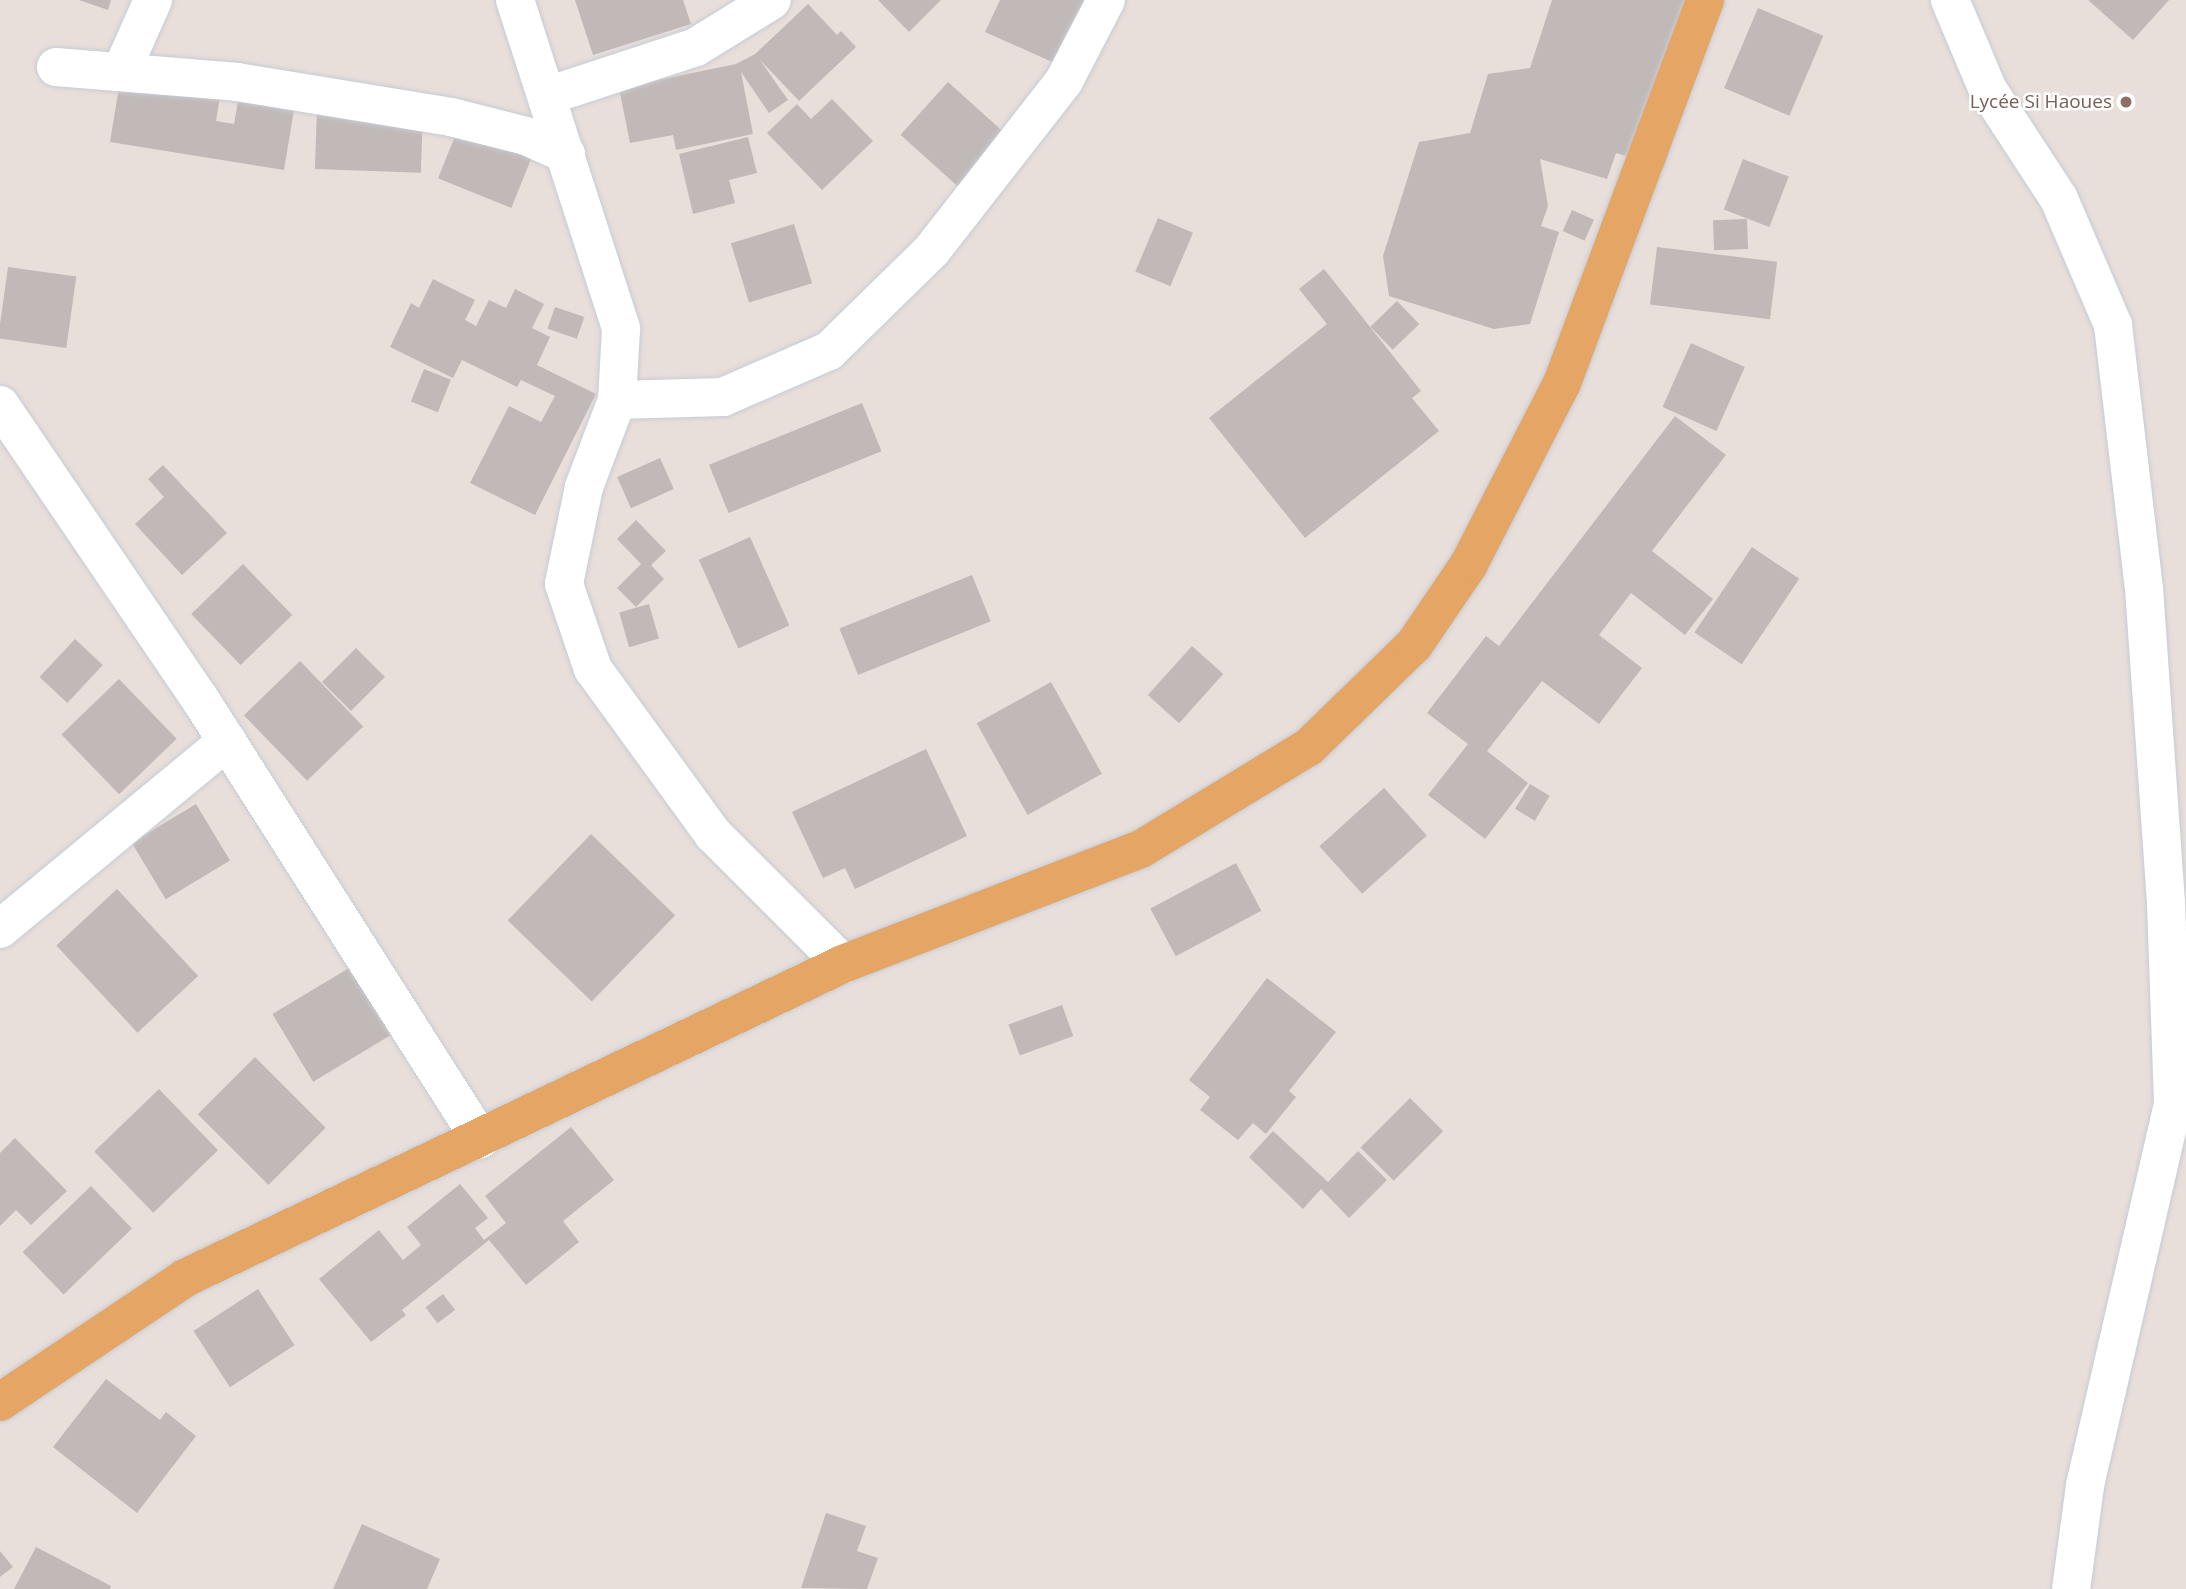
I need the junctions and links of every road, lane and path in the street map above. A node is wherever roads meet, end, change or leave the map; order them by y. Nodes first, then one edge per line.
1 (153, 0) edge
2 (515, 0) edge
3 (772, 0) edge
4 (1106, 0) edge
5 (1705, 0) edge
6 (1950, 0) edge
7 (56, 67) dead end
8 (121, 72) junction
9 (547, 96) junction
10 (566, 154) junction
11 (617, 400) junction
12 (0, 405) edge
13 (227, 741) junction
14 (0, 929) edge
15 (843, 964) junction
16 (480, 1139) junction
17 (0, 1402) edge
18 (2071, 1589) edge

1 - 8 street
2 - 9 street
3 - 9 street
4 - 11 street
5 - 15 main road
6 - 18 street
7 - 8 street
8 - 10 street
9 - 10 street
10 - 11 street
11 - 15 street
12 - 13 street
13 - 14 street
13 - 16 street
15 - 16 main road
16 - 17 main road

